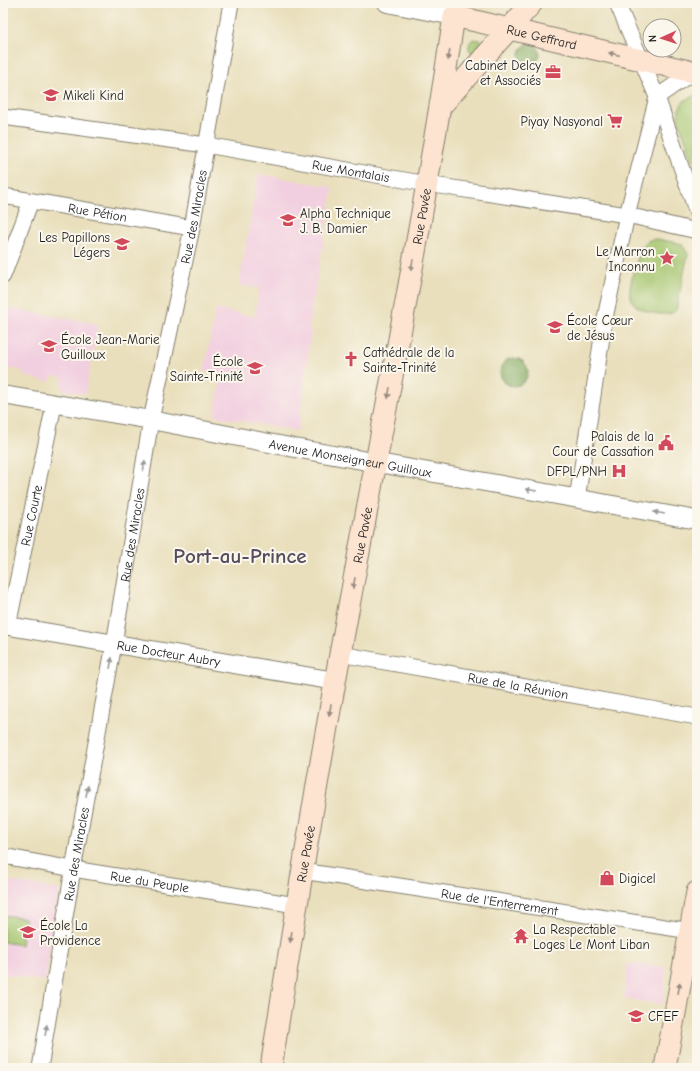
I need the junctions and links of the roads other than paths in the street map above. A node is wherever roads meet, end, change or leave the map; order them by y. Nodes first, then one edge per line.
1 (231, 3) edge
2 (387, 3) edge
3 (532, 3) edge
4 (617, 3) edge
5 (456, 9) edge
6 (510, 30) junction
7 (642, 61) junction
8 (695, 72) edge
9 (657, 97) junction
10 (441, 106) junction
11 (3, 117) edge
12 (206, 146) junction
13 (427, 184) junction
14 (3, 196) edge
15 (30, 201) junction
16 (697, 213) edge
17 (628, 215) junction
18 (192, 228) junction
19 (697, 231) edge
20 (3, 276) edge
21 (3, 395) edge
22 (54, 405) junction
23 (151, 420) junction
24 (377, 462) junction
25 (576, 499) junction
26 (697, 520) edge
27 (5, 625) edge
28 (114, 644) junction
29 (340, 654) junction
30 (335, 681) junction
31 (697, 717) edge
32 (3, 856) edge
33 (73, 869) junction
34 (302, 871) junction
35 (697, 892) edge
36 (296, 905) junction
37 (693, 932) edge
38 (40, 1068) edge
39 (271, 1068) edge
40 (665, 1068) edge

1 - 12 street, Rue des Miracles
2 - 5 street, Rue Geffrard
3 - 6 main road
4 - 7 street
5 - 6 main road, Rue Geffrard
5 -> 10 main road, Rue Pavée
7 -> 6 main road, Rue Geffrard
6 - 10 main road
7 - 8 main road, Rue Geffrard
7 - 9 street
8 - 9 street
9 - 16 street
9 - 17 street
10 - 13 main road, Rue Pavée
11 - 12 street, Rue Montalais
12 - 13 street, Rue Montalais
12 - 18 street, Rue des Miracles
13 - 17 street, Rue Montalais
13 -> 24 main road, Rue Pavée
14 - 15 street, Rue Pétion
15 - 18 street, Rue Pétion
15 - 20 street
17 - 19 street, Rue Montalais
17 - 25 street
18 - 23 street, Rue des Miracles
21 - 22 street, Avenue Monseigneur Guilloux
22 - 23 street, Avenue Monseigneur Guilloux
22 - 27 street, Rue Courte
23 - 24 street, Avenue Monseigneur Guilloux
28 -> 23 street, Rue des Miracles
25 -> 24 street, Avenue Monseigneur Guilloux
24 -> 29 main road, Rue Pavée
26 -> 25 street, Avenue Monseigneur Guilloux
27 - 28 street, Rue Docteur Aubry
28 - 30 street, Rue Docteur Aubry
33 -> 28 street, Rue des Miracles
29 - 30 main road, Rue Pavée
29 - 31 street, Rue de la Réunion
30 -> 34 main road, Rue Pavée
32 - 33 street, Rue du Peuple
33 - 36 street, Rue du Peuple
38 -> 33 street, Rue des Miracles
34 - 36 main road, Rue Pavée
34 - 37 street, Rue de l'Enterrement
35 - 37 main road
36 -> 39 main road, Rue Pavée
40 -> 37 main road

